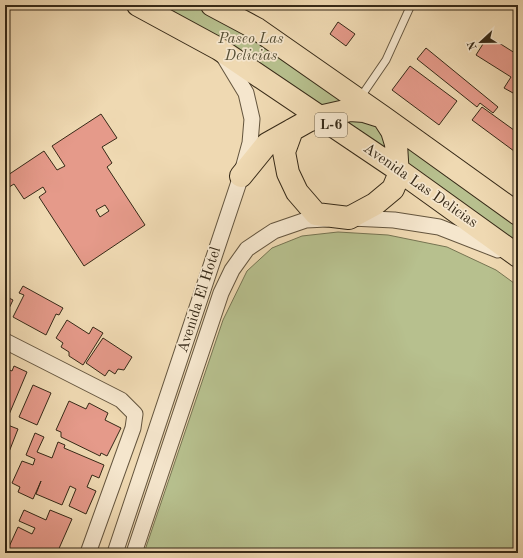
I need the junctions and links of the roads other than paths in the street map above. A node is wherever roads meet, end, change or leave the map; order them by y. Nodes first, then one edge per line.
1 (138, 5) edge
2 (212, 5) edge
3 (411, 5) edge
4 (219, 49) junction
5 (359, 100) junction
6 (319, 117) junction
7 (383, 117) junction
8 (292, 130) junction
9 (397, 169) junction
10 (241, 176) junction
11 (518, 214) edge
12 (349, 218) junction
13 (518, 256) edge
14 (5, 341) edge
15 (88, 553) edge
16 (115, 553) edge
17 (134, 553) edge

1 - 4 main road, Avenida Las Delicias / L-6
2 - 5 main road, L-6
3 - 5 lane
4 - 6 main road, Avenida Las Delicias / L-6
4 - 10 street, Avenida El Hotel
5 - 7 main road, L-6
6 - 7 main road
6 - 8 main road
6 - 9 main road, Avenida Las Delicias / L-6
7 - 9 main road, L-6
7 - 11 main road, L-6
8 - 10 main road
8 - 12 main road
9 - 12 main road, L-6
9 - 13 main road, Avenida Las Delicias / L-6
10 - 16 street, Avenida El Hotel
12 - 13 street, Avenida Las Delicias / L-6
12 - 17 street, Avenida El Hotel
14 - 15 street

